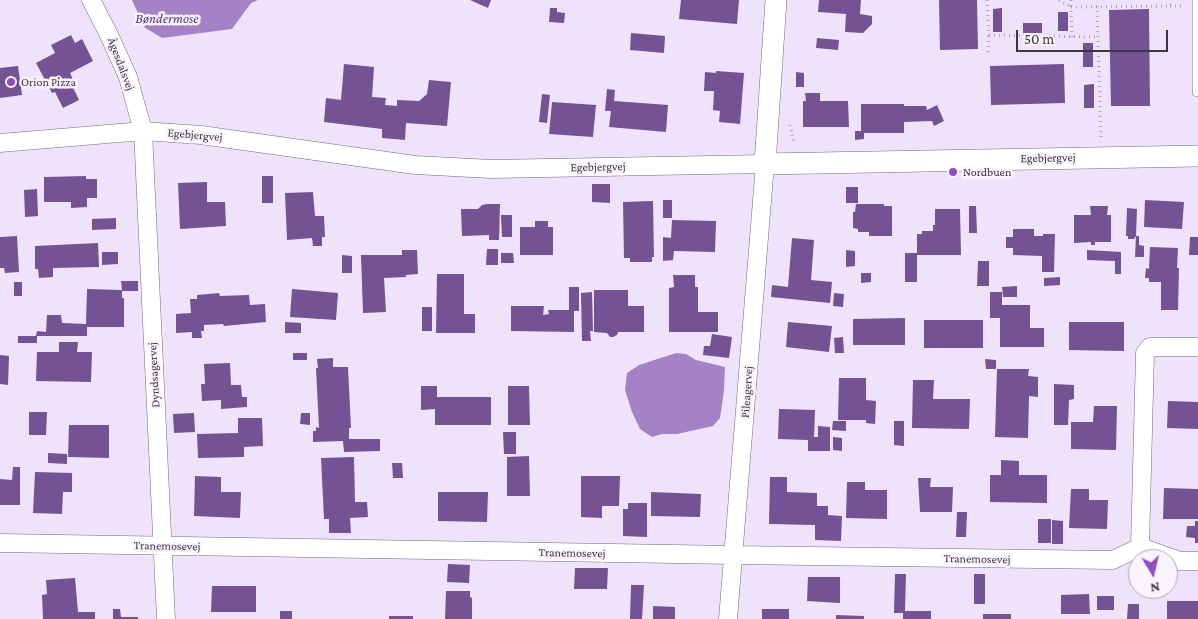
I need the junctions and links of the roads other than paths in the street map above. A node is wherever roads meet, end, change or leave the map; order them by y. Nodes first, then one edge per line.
1 (91, 0) edge
2 (776, 0) edge
3 (1196, 0) edge
4 (1197, 92) dead end
5 (143, 131) junction
6 (0, 143) edge
7 (1198, 156) edge
8 (765, 164) junction
9 (1198, 347) edge
10 (0, 543) edge
11 (162, 546) junction
12 (1140, 547) junction
13 (734, 555) junction
14 (1198, 561) edge
15 (166, 619) edge
16 (728, 619) edge

1 - 5 street, Ågesdalsvej
2 - 8 street
3 - 4 lane
5 - 6 street, Egebjergvej
5 - 8 street, Egebjergvej
5 - 11 street, Dyndsagervej
7 - 8 street, Egebjergvej
8 - 13 street, Pileagervej
9 - 12 street
10 - 11 street, Tranemosevej
11 - 13 street, Tranemosevej
11 - 15 street, Dyndsagervej
12 - 13 street, Tranemosevej
12 - 14 street
13 - 16 street, Pileagervej

